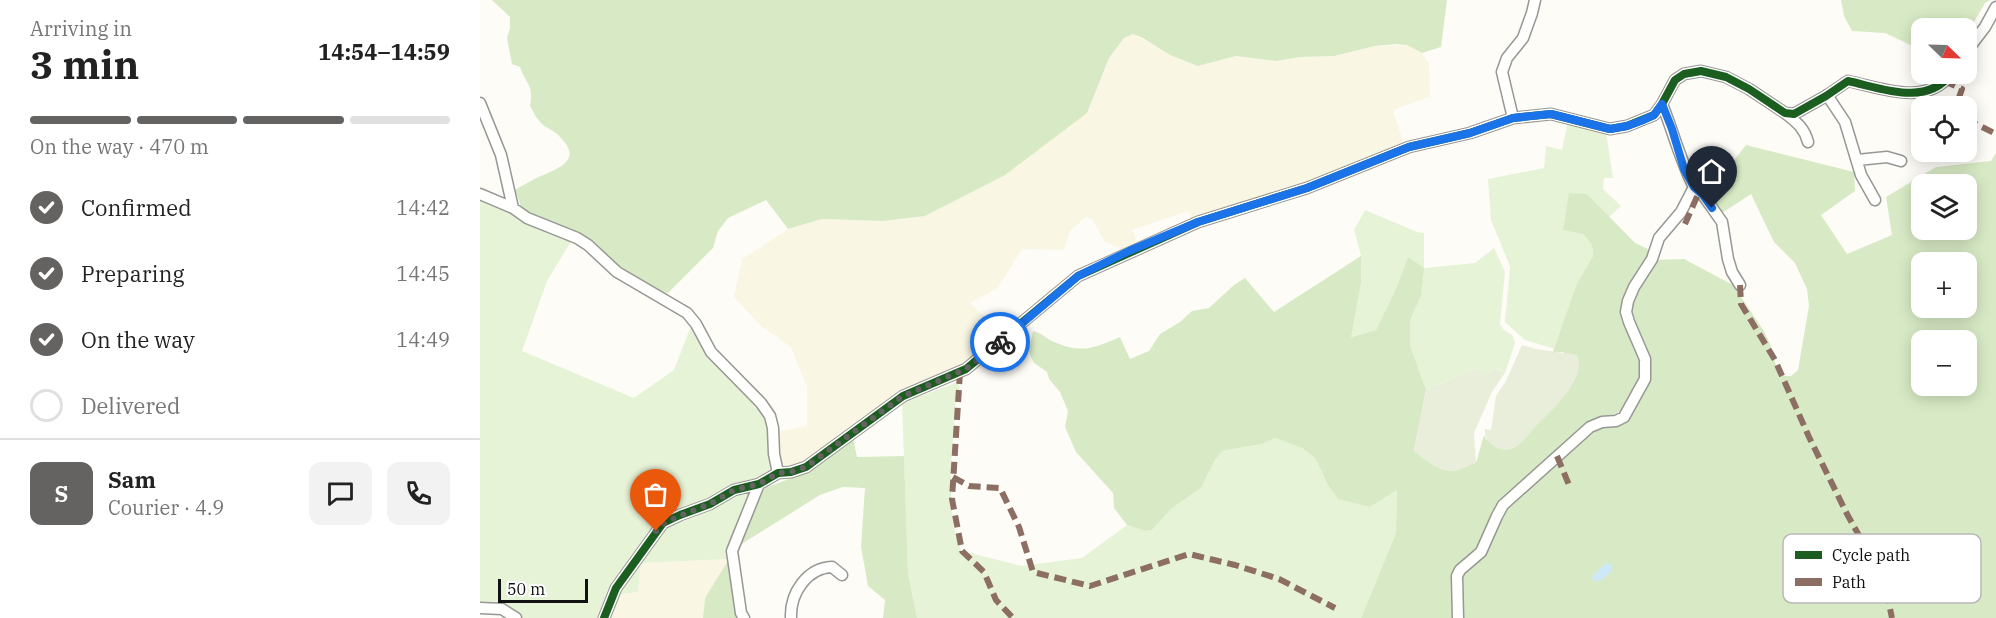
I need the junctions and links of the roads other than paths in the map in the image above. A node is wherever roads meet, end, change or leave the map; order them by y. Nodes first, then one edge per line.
1 (1535, 0) edge
2 (1996, 7) edge
3 (1977, 38) edge
4 (1939, 84) edge
5 (1924, 93) junction
6 (1827, 95) junction
7 (1925, 96) edge
8 (480, 103) edge
9 (1662, 104) junction
10 (1785, 113) junction
11 (1513, 118) junction
12 (1808, 142) dead end
13 (1857, 160) junction
14 (1901, 161) dead end
15 (1694, 187) junction
16 (480, 194) edge
17 (1875, 200) dead end
18 (513, 208) junction
19 (1740, 285) dead end
20 (778, 473) junction
21 (759, 484) junction
22 (842, 575) dead end
23 (480, 608) edge
24 (516, 618) edge
25 (604, 618) edge
26 (744, 618) edge
27 (791, 618) edge
28 (1458, 618) edge

1 - 11 street
2 - 3 street
4 - 5 street
5 - 6 street
5 - 7 street
6 - 10 street
6 - 13 street
8 - 18 street
9 - 10 street
9 - 11 street
9 - 15 street
10 - 12 street
11 - 20 street
13 - 14 street
13 - 17 street
15 - 19 street
15 - 28 street
16 - 18 street
18 - 20 street
20 - 21 street
21 - 25 street
21 - 26 street
22 - 27 street
23 - 24 street

